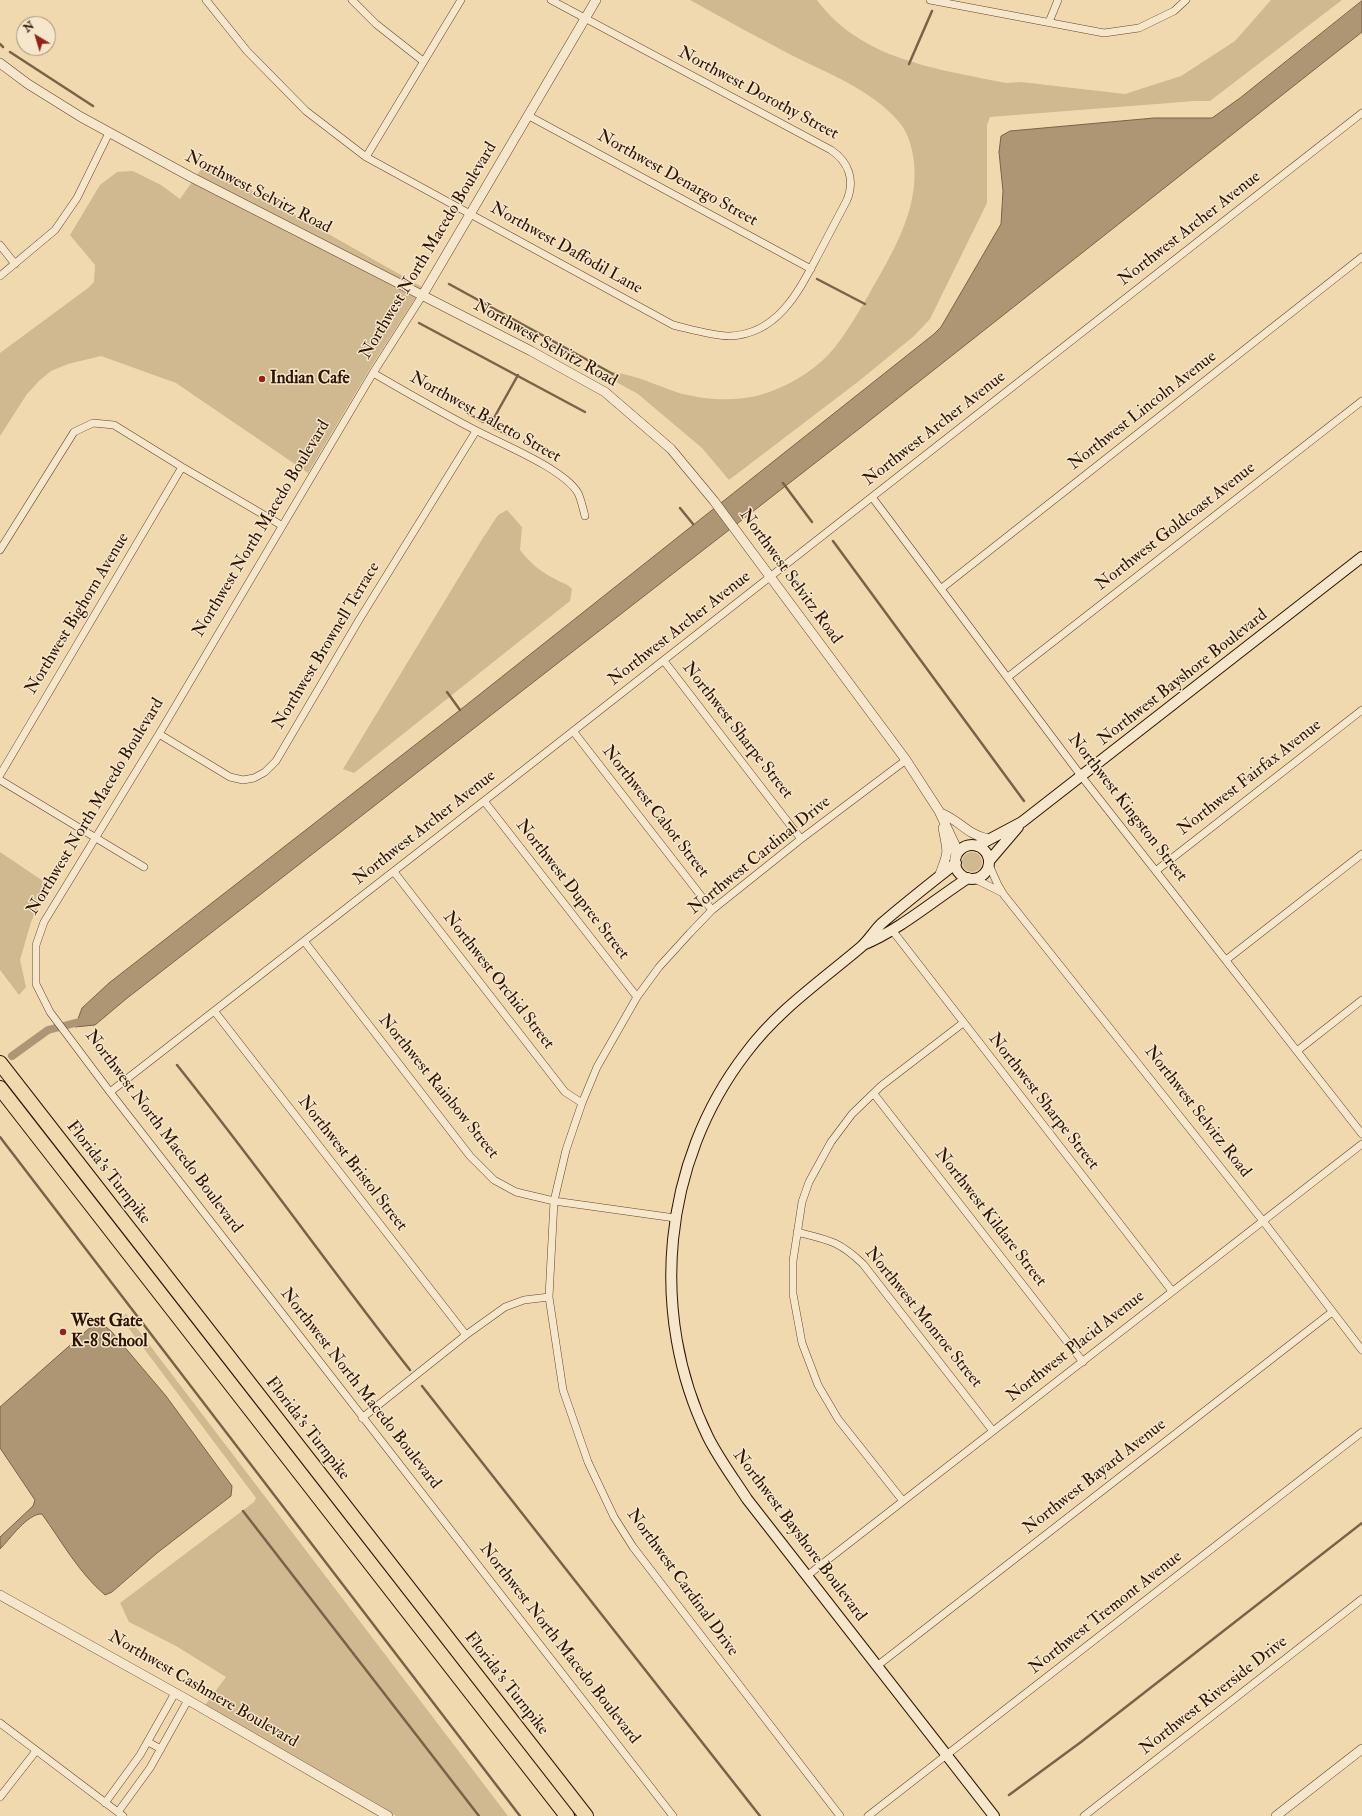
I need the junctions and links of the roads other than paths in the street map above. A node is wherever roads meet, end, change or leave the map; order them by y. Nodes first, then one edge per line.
1 (206, 0) edge
2 (352, 0) edge
3 (461, 0) edge
4 (551, 0) edge
5 (596, 0) edge
6 (1058, 0) edge
7 (1186, 0) edge
8 (934, 1) edge
9 (584, 17) junction
10 (1049, 22) junction
11 (423, 61) junction
12 (0, 63) edge
13 (1362, 113) edge
14 (529, 116) junction
15 (109, 133) junction
16 (366, 157) junction
17 (471, 214) junction
18 (0, 245) edge
19 (1362, 257) edge
20 (15, 264) junction
21 (811, 269) junction
22 (0, 276) edge
23 (422, 296) junction
24 (373, 373) junction
25 (1362, 401) edge
26 (476, 431) junction
27 (182, 468) junction
28 (872, 497) junction
29 (585, 516) dead end
30 (282, 525) junction
31 (0, 550) edge
32 (1362, 557) edge
33 (770, 578) junction
34 (942, 588) junction
35 (664, 661) junction
36 (1008, 677) junction
37 (1362, 710) edge
38 (573, 731) junction
39 (158, 734) junction
40 (906, 760) junction
41 (0, 775) edge
42 (1082, 777) junction
43 (0, 780) edge
44 (484, 802) junction
45 (941, 813) junction
46 (1022, 822) junction
47 (95, 838) junction
48 (801, 839) junction
49 (988, 839) junction
50 (976, 845) junction
51 (1362, 854) edge
52 (956, 860) junction
53 (989, 863) junction
54 (144, 868) dead end
55 (1157, 870) junction
56 (394, 872) junction
57 (939, 877) junction
58 (970, 878) junction
59 (1004, 895) junction
60 (712, 910) junction
61 (892, 930) junction
62 (304, 941) junction
63 (863, 945) junction
64 (1226, 960) junction
65 (637, 997) junction
66 (1362, 1000) edge
67 (214, 1012) junction
68 (962, 1023) junction
69 (1297, 1051) junction
70 (0, 1063) edge
71 (0, 1088) edge
72 (110, 1092) junction
73 (874, 1094) junction
74 (582, 1103) junction
75 (1362, 1134) edge
76 (1362, 1144) edge
77 (554, 1201) junction
78 (675, 1218) junction
79 (1263, 1221) junction
80 (797, 1232) junction
81 (1172, 1291) junction
82 (549, 1297) junction
83 (1332, 1312) junction
84 (466, 1335) junction
85 (1362, 1350) edge
86 (1082, 1362) junction
87 (362, 1418) junction
88 (993, 1431) junction
89 (1362, 1432) edge
90 (903, 1501) junction
91 (808, 1575) junction
92 (0, 1595) edge
93 (1362, 1599) edge
94 (877, 1666) junction
95 (175, 1693) junction
96 (188, 1700) junction
97 (0, 1723) edge
98 (148, 1742) junction
99 (162, 1749) junction
100 (1362, 1749) edge
101 (36, 1751) junction
102 (947, 1755) junction
103 (0, 1797) edge
104 (105, 1803) junction
105 (120, 1814) edge
106 (388, 1816) edge
107 (567, 1816) edge
108 (586, 1816) edge
109 (673, 1816) edge
110 (840, 1816) edge
111 (868, 1816) edge
112 (994, 1816) edge
113 (1084, 1816) edge
114 (1276, 1816) edge

1 - 16 street, Northwest Daffodil Lane
2 - 11 street
3 - 11 street
4 - 9 street, Northwest Dorothy Street
5 - 9 street, Northwest North Macedo Boulevard
6 - 10 street
7 - 10 street
8 - 10 street
9 - 14 street, Northwest North Macedo Boulevard
9 - 21 street, Northwest Dorothy Street
11 - 16 street
12 - 15 street, Northwest Selvitz Road
13 - 28 street, Northwest Archer Avenue
14 - 17 street, Northwest North Macedo Boulevard
14 - 21 street, Northwest Denargo Street
15 - 20 street
15 - 23 street, Northwest Selvitz Road
16 - 17 street, Northwest Daffodil Lane
17 - 21 street, Northwest Daffodil Lane
17 - 23 street, Northwest North Macedo Boulevard
18 - 20 street
19 - 34 street, Northwest Lincoln Avenue
20 - 22 street
23 - 24 street, Northwest North Macedo Boulevard
23 - 33 street, Northwest Selvitz Road
24 - 26 street, Northwest Baletto Street
24 - 30 street, Northwest North Macedo Boulevard
25 - 36 street, Northwest Goldcoast Avenue
26 - 29 street, Northwest Baletto Street
26 - 39 street, Northwest Brownell Terrace
27 - 30 street
27 - 31 street
27 - 41 street, Northwest Bighorn Avenue
28 - 33 street, Northwest Archer Avenue
28 - 34 street, Northwest Kingston Street
30 - 39 street, Northwest North Macedo Boulevard
32 - 42 main road, Northwest Bayshore Boulevard
33 - 35 street, Northwest Archer Avenue
33 - 40 street, Northwest Selvitz Road
34 - 36 street, Northwest Kingston Street
35 - 38 street, Northwest Archer Avenue
35 - 48 street, Northwest Sharpe Street
36 - 42 street, Northwest Kingston Street
37 - 55 street, Northwest Fairfax Avenue
38 - 44 street, Northwest Archer Avenue
38 - 60 street, Northwest Cabot Street
39 - 47 street, Northwest North Macedo Boulevard
40 - 45 street, Northwest Selvitz Road
40 - 48 street, Northwest Cardinal Drive
42 - 46 main road, Northwest Bayshore Boulevard
42 - 55 street, Northwest Kingston Street
43 - 47 street
44 - 56 street, Northwest Archer Avenue
44 - 65 street, Northwest Dupree Street
45 - 49 street
45 - 50 street, Northwest Selvitz Road
45 - 52 street, Northwest Selvitz Road
45 - 57 street
46 - 49 main road, Northwest Bayshore Boulevard
46 - 53 main road, Northwest Bayshore Boulevard
47 - 54 street
47 - 72 street, Northwest North Macedo Boulevard
48 - 60 street, Northwest Cardinal Drive
49 - 50 main road, Northwest Bayshore Boulevard
50 - 52 main road
50 - 53 main road
51 - 64 street
52 - 57 main road, Northwest Bayshore Boulevard
52 - 58 main road
53 - 58 main road
53 - 59 street, Northwest Selvitz Road
55 - 64 street, Northwest Kingston Street
56 - 62 street, Northwest Archer Avenue
56 - 74 street, Northwest Orchid Street
57 - 63 main road, Northwest Bayshore Boulevard
58 - 59 street, Northwest Selvitz Road
58 - 61 main road, Northwest Bayshore Boulevard
59 - 79 street, Northwest Selvitz Road
60 - 65 street, Northwest Cardinal Drive
61 - 63 main road, Northwest Bayshore Boulevard
61 - 68 street, Northwest Sharpe Street
62 - 67 street, Northwest Archer Avenue
62 - 77 street, Northwest Rainbow Street
63 - 78 main road, Northwest Bayshore Boulevard
64 - 69 street, Northwest Kingston Street
65 - 74 street, Northwest Cardinal Drive
66 - 69 street
67 - 72 street, Northwest Archer Avenue
67 - 84 street, Northwest Bristol Street
68 - 73 street
68 - 81 street, Northwest Sharpe Street
69 - 75 street, Northwest Kingston Street
70 - 108 highway, Florida's Turnpike
71 - 107 highway, Florida's Turnpike
72 - 87 street, Northwest North Macedo Boulevard
73 - 80 street
73 - 86 street, Northwest Kildare Street
74 - 77 street, Northwest Cardinal Drive
76 - 79 street, Northwest Placid Avenue
77 - 78 street, Northwest Rainbow Street
77 - 82 street, Northwest Cardinal Drive
78 - 91 main road, Northwest Bayshore Boulevard
79 - 81 street, Northwest Placid Avenue
79 - 83 street, Northwest Selvitz Road
80 - 88 street, Northwest Monroe Street
80 - 90 street
81 - 86 street, Northwest Placid Avenue
82 - 84 street
82 - 110 street, Northwest Cardinal Drive
83 - 85 street, Northwest Selvitz Road
83 - 94 street, Northwest Bayard Avenue
84 - 87 street
86 - 88 street, Northwest Placid Avenue
87 - 109 street, Northwest North Macedo Boulevard
88 - 90 street, Northwest Placid Avenue
89 - 102 street, Northwest Tremont Avenue
90 - 91 street, Northwest Placid Avenue
91 - 94 main road, Northwest Bayshore Boulevard
92 - 95 street, Northwest Cashmere Boulevard
93 - 113 street, Northwest Riverside Drive
94 - 102 main road, Northwest Bayshore Boulevard
95 - 96 street, Northwest Cashmere Boulevard
95 - 98 street
96 - 99 street
96 - 106 street, Northwest Cashmere Boulevard
97 - 101 street
98 - 99 street
98 - 104 street
99 - 105 street
100 - 114 street
101 - 103 street
101 - 104 street
102 - 111 street, Northwest Tremont Avenue
102 - 112 main road, Northwest Bayshore Boulevard
104 - 105 street

